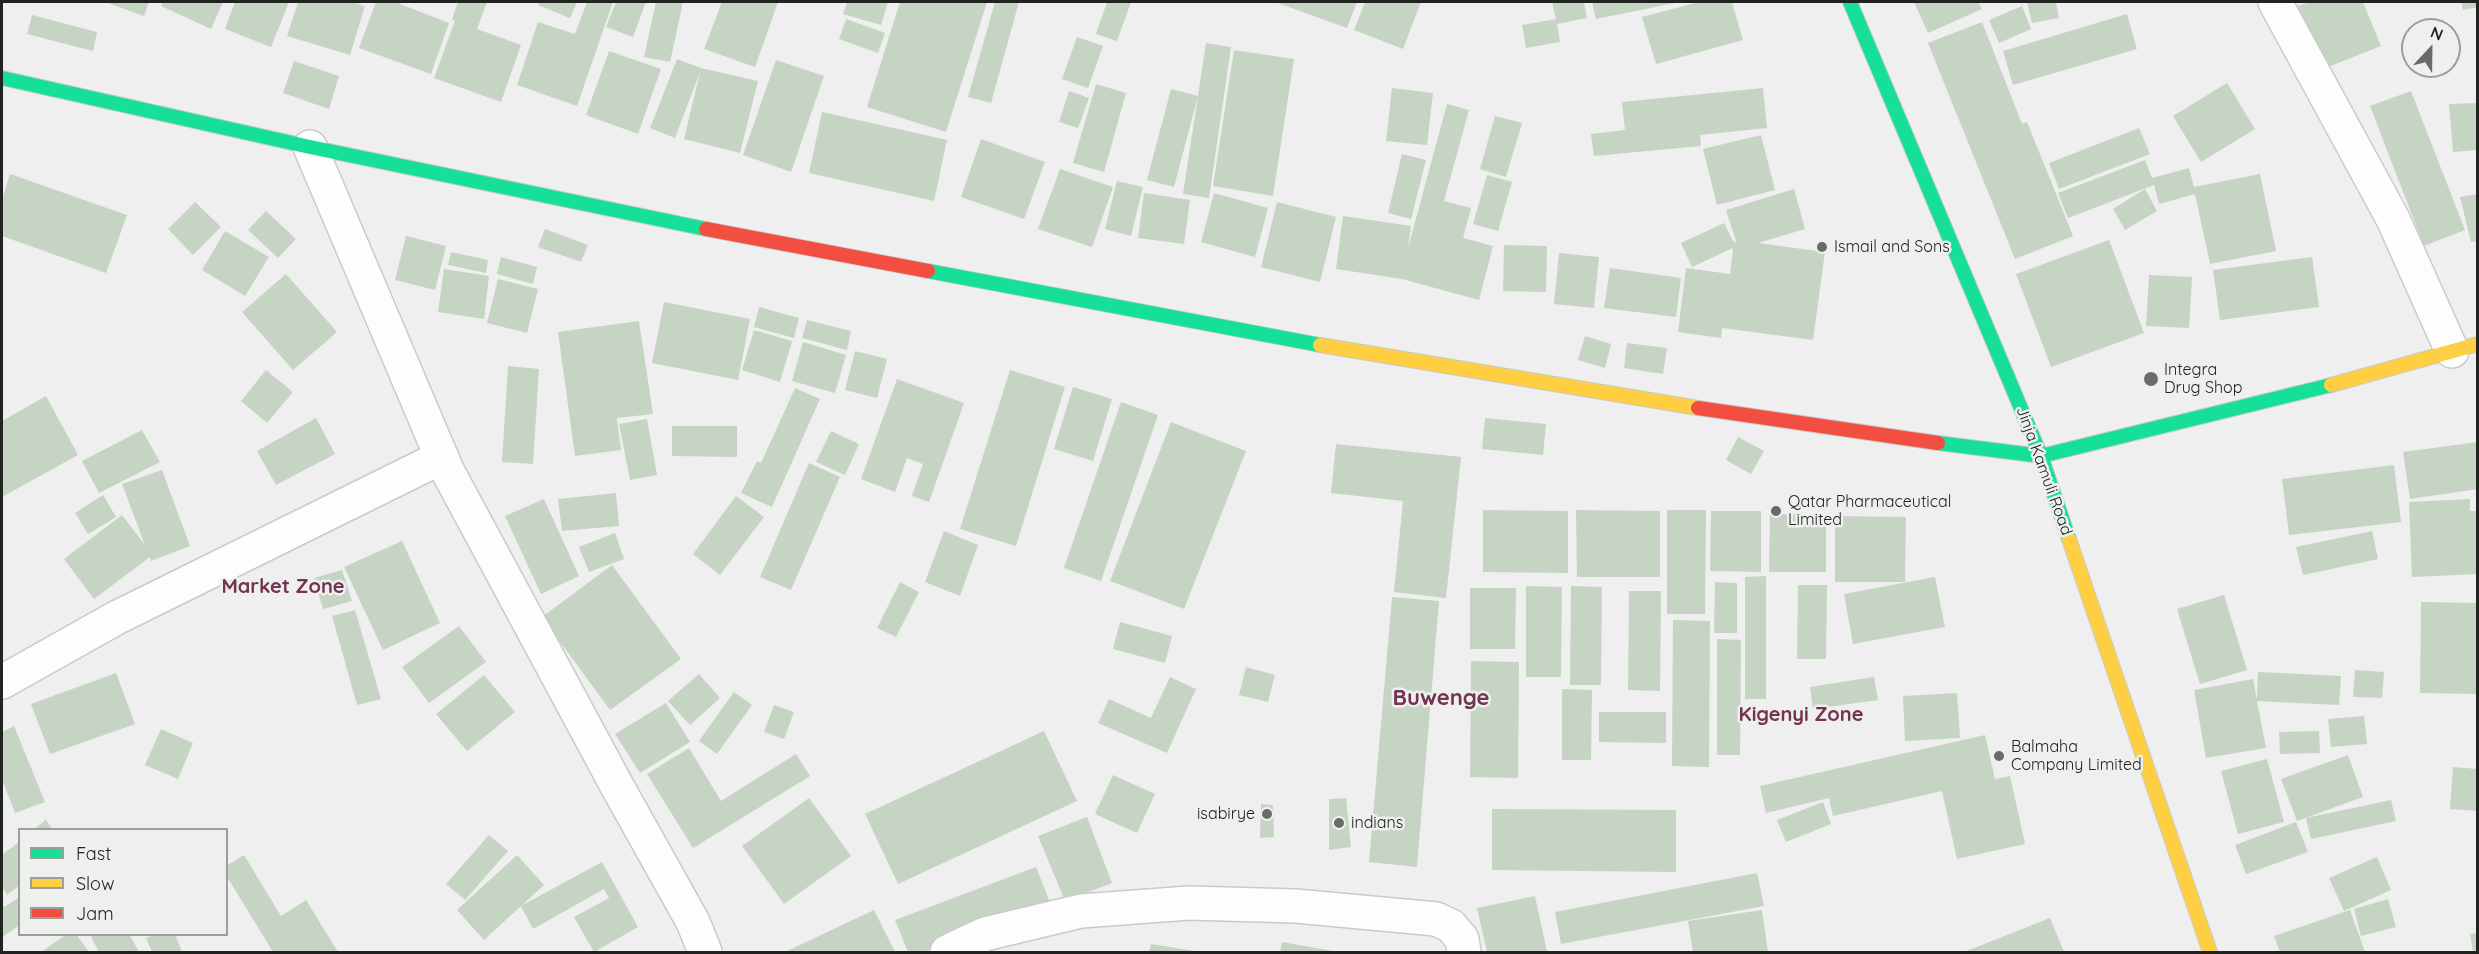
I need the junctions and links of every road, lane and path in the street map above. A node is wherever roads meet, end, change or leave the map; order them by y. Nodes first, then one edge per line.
1 (1850, 2) edge
2 (2275, 2) edge
3 (2, 78) edge
4 (309, 147) junction
5 (2465, 347) edge
6 (2041, 456) junction
7 (442, 457) junction
8 (2, 682) edge
9 (705, 952) edge
10 (947, 952) edge
11 (1464, 952) edge
12 (2210, 952) edge

1 - 6 main road, Jinja Kamuli Road
2 - 5 street
3 - 4 main road
4 - 6 main road
4 - 7 street
5 - 6 main road
6 - 12 main road, Jinja Kamuli Road
7 - 8 street
7 - 9 street
10 - 11 street

